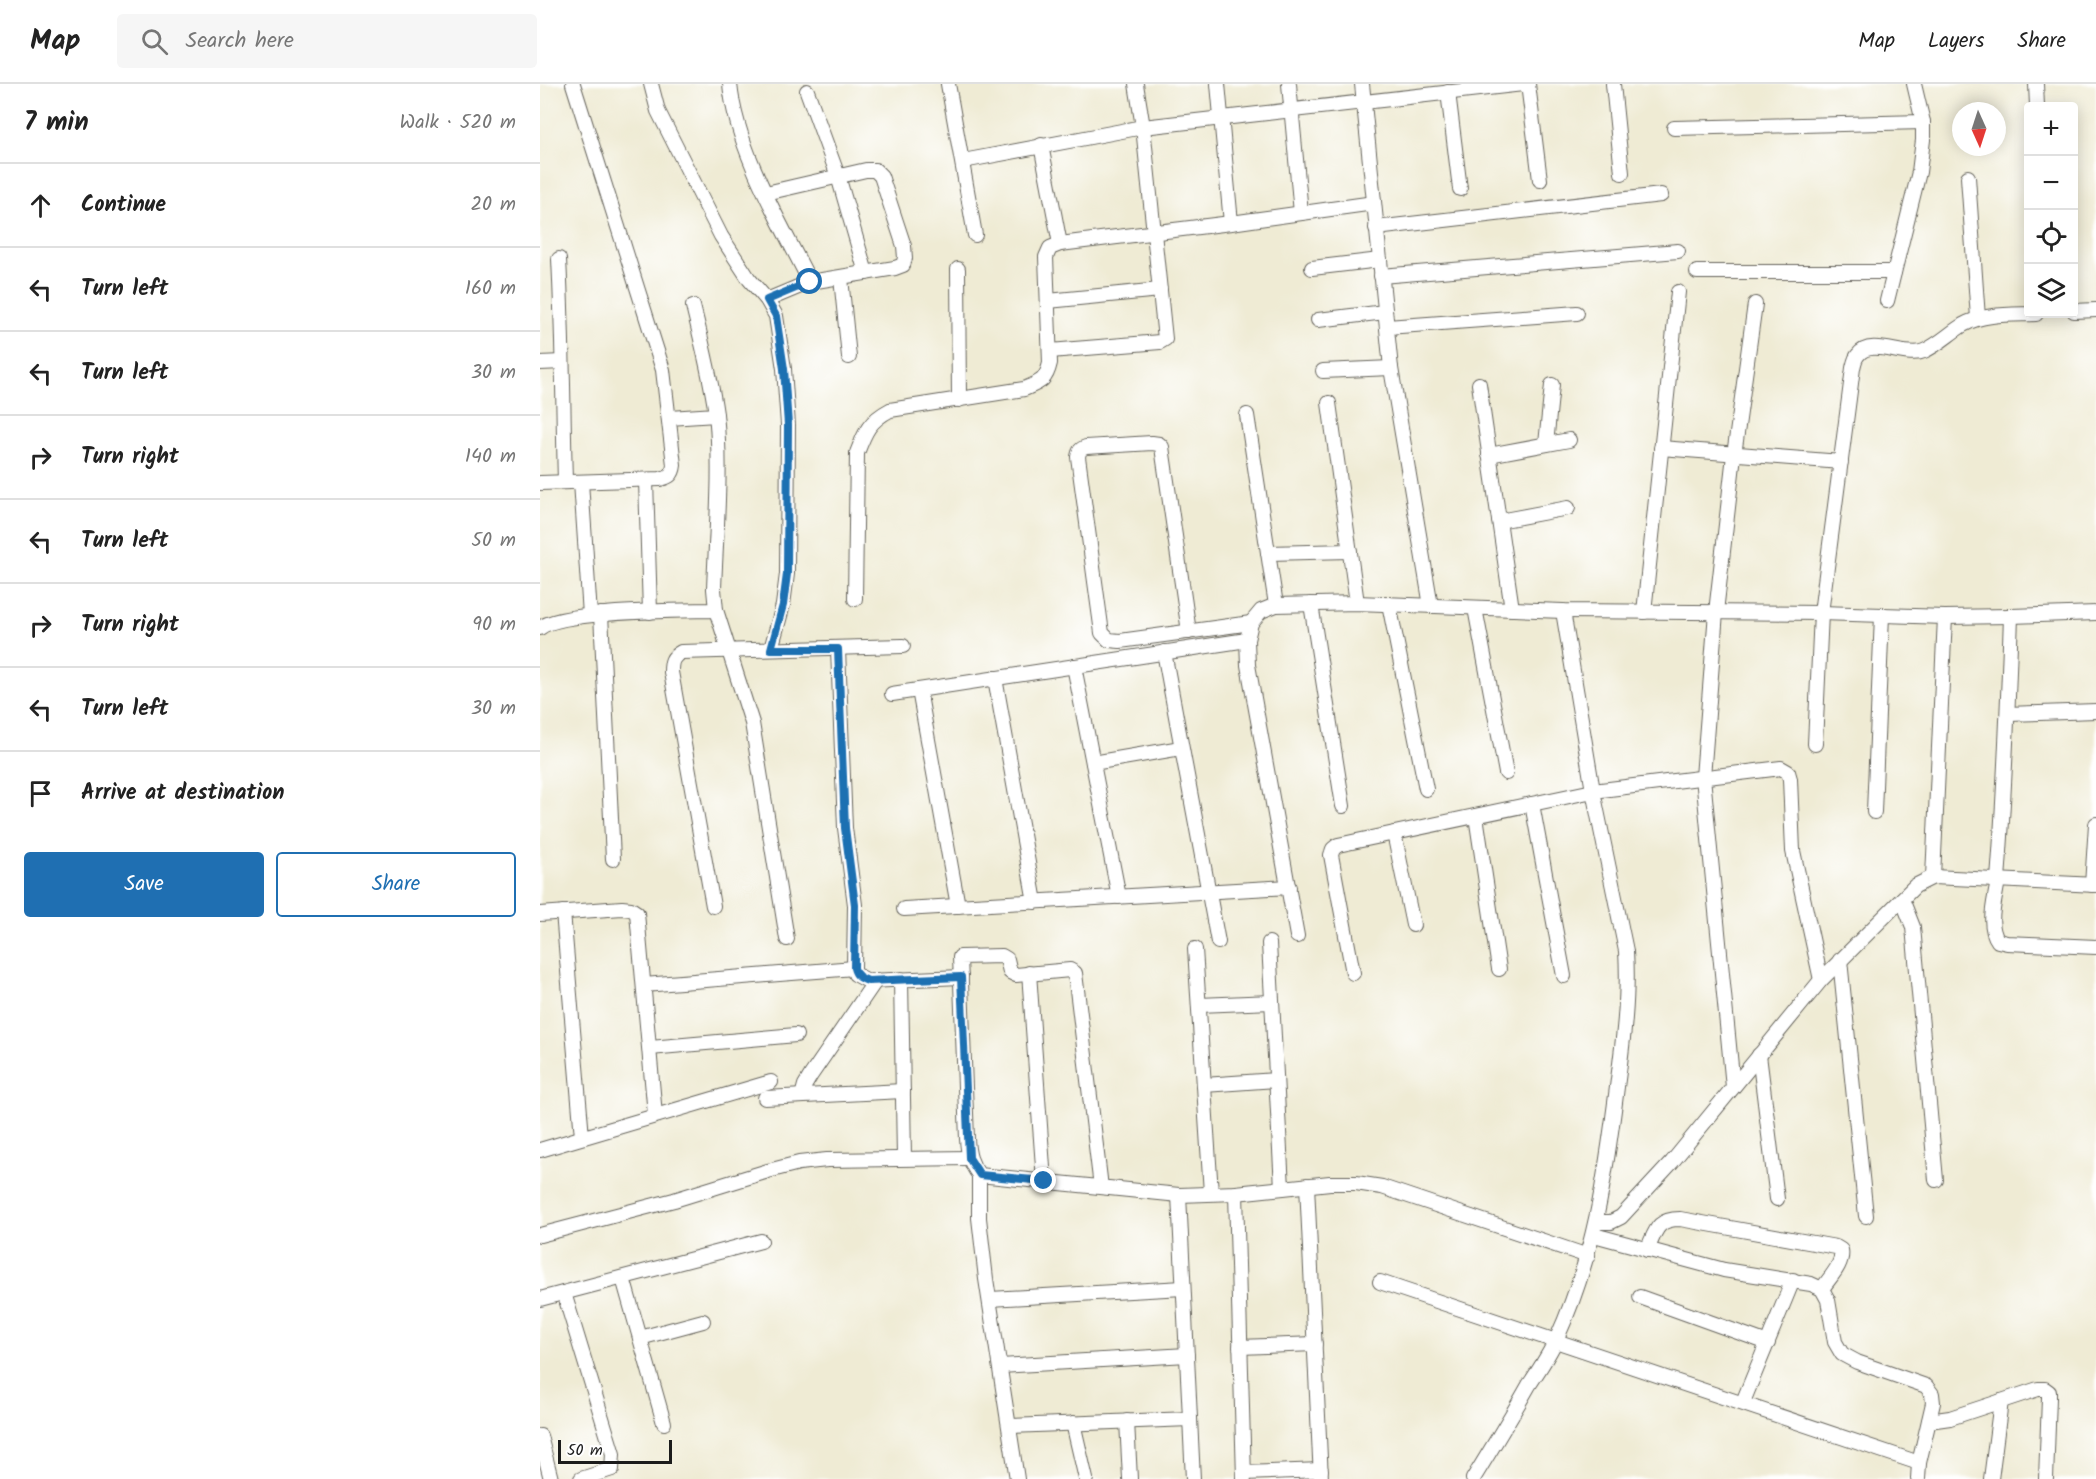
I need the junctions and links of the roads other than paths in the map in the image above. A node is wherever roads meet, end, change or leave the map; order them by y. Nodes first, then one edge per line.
1 (573, 84) edge
2 (651, 84) edge
3 (729, 84) edge
4 (948, 84) edge
5 (1136, 84) edge
6 (1218, 84) edge
7 (1289, 84) edge
8 (1362, 84) edge
9 (1523, 84) edge
10 (1528, 84) edge
11 (1613, 84) edge
12 (1914, 84) edge
13 (2036, 84) edge
14 (807, 91) dead end
15 (1448, 92) junction
16 (1364, 101) junction
17 (2037, 102) edge
18 (1292, 110) junction
19 (1221, 117) junction
20 (1923, 122) junction
21 (1143, 127) junction
22 (1674, 128) dead end
23 (1041, 145) junction
24 (963, 161) junction
25 (1622, 173) dead end
26 (838, 176) junction
27 (1968, 177) dead end
28 (1540, 180) dead end
29 (1460, 189) dead end
30 (766, 194) junction
31 (1661, 195) dead end
32 (1374, 203) junction
33 (1301, 213) junction
34 (1231, 223) junction
35 (1376, 228) junction
36 (1153, 233) junction
37 (975, 235) dead end
38 (1060, 244) junction
39 (1678, 251) dead end
40 (559, 260) dead end
41 (1380, 260) junction
42 (1312, 268) dead end
43 (958, 269) dead end
44 (1697, 272) dead end
45 (1894, 272) junction
46 (866, 273) junction
47 (1382, 276) junction
48 (841, 278) junction
49 (810, 282) junction
50 (1160, 290) junction
51 (1678, 292) dead end
52 (767, 300) junction
53 (1048, 301) junction
54 (1887, 301) dead end
55 (1755, 304) dead end
56 (693, 306) dead end
57 (2096, 310) edge
58 (2078, 311) edge
59 (1385, 312) junction
60 (1577, 313) dead end
61 (2024, 315) edge
62 (1978, 318) junction
63 (1318, 320) dead end
64 (1387, 327) junction
65 (1050, 351) junction
66 (849, 357) dead end
67 (561, 362) junction
68 (540, 363) edge
69 (1391, 368) junction
70 (1323, 371) dead end
71 (1479, 384) dead end
72 (1552, 385) dead end
73 (959, 400) junction
74 (1329, 403) dead end
75 (716, 415) junction
76 (1246, 415) dead end
77 (669, 418) junction
78 (1569, 440) dead end
79 (1546, 444) junction
80 (1661, 448) junction
81 (1489, 454) junction
82 (1734, 455) junction
83 (1841, 462) junction
84 (646, 480) junction
85 (565, 482) junction
86 (581, 482) junction
87 (540, 483) edge
88 (1568, 508) dead end
89 (1499, 521) junction
90 (1350, 551) junction
91 (1268, 553) junction
92 (855, 599) dead end
93 (1357, 603) junction
94 (1311, 604) junction
95 (1389, 604) junction
96 (1276, 605) junction
97 (1431, 606) junction
98 (1475, 608) junction
99 (1512, 609) junction
100 (716, 610) junction
101 (1563, 611) junction
102 (650, 612) junction
103 (1644, 612) junction
104 (1716, 612) junction
105 (1821, 613) junction
106 (2096, 613) edge
107 (596, 615) junction
108 (1882, 615) junction
109 (2011, 616) junction
110 (1945, 617) junction
111 (1251, 623) junction
112 (540, 628) edge
113 (1189, 632) junction
114 (1247, 640) junction
115 (903, 646) dead end
116 (771, 649) junction
117 (838, 649) junction
118 (729, 650) junction
119 (1164, 652) junction
120 (1074, 666) junction
121 (995, 678) junction
122 (919, 690) junction
123 (892, 694) dead end
124 (2096, 711) edge
125 (2008, 714) junction
126 (1815, 744) dead end
127 (1181, 748) junction
128 (1093, 763) junction
129 (1506, 773) dead end
130 (1703, 777) junction
131 (1426, 789) dead end
132 (1593, 791) junction
133 (1532, 804) junction
134 (1342, 806) dead end
135 (1874, 812) dead end
136 (1476, 816) junction
137 (2096, 824) edge
138 (2096, 829) edge
139 (1394, 833) junction
140 (614, 859) dead end
141 (1933, 876) junction
142 (1998, 881) junction
143 (2094, 885) edge
144 (1288, 887) junction
145 (1208, 892) junction
146 (1119, 897) junction
147 (1902, 899) junction
148 (1035, 902) junction
149 (713, 906) dead end
150 (958, 906) junction
151 (904, 909) dead end
152 (563, 912) junction
153 (540, 914) edge
154 (1413, 925) dead end
155 (1297, 936) dead end
156 (787, 939) dead end
157 (1218, 942) dead end
158 (1269, 943) dead end
159 (2096, 947) edge
160 (1195, 949) dead end
161 (1840, 960) junction
162 (854, 968) junction
163 (1499, 969) dead end
164 (1353, 973) dead end
165 (1029, 974) junction
166 (1564, 976) dead end
167 (961, 977) junction
168 (901, 979) junction
169 (876, 980) junction
170 (1821, 980) junction
171 (644, 984) junction
172 (1272, 1002) junction
173 (1199, 1005) junction
174 (796, 1035) dead end
175 (650, 1048) junction
176 (1759, 1055) junction
177 (1276, 1080) junction
178 (771, 1082) dead end
179 (1204, 1085) junction
180 (1733, 1087) junction
181 (903, 1091) junction
182 (802, 1096) junction
183 (765, 1098) dead end
184 (655, 1115) junction
185 (582, 1137) junction
186 (540, 1150) edge
187 (904, 1158) junction
188 (969, 1158) junction
189 (980, 1175) junction
190 (1936, 1180) dead end
191 (1044, 1181) junction
192 (1307, 1185) junction
193 (1101, 1187) junction
194 (1282, 1188) junction
195 (1236, 1192) junction
196 (1211, 1193) junction
197 (1179, 1195) junction
198 (1777, 1199) dead end
199 (1866, 1216) dead end
200 (1595, 1229) junction
201 (540, 1235) edge
202 (761, 1241) dead end
203 (1647, 1250) junction
204 (1588, 1256) junction
205 (623, 1278) junction
206 (1793, 1280) junction
207 (1380, 1282) dead end
208 (1184, 1288) junction
209 (1822, 1289) junction
210 (564, 1293) junction
211 (1640, 1297) dead end
212 (540, 1299) edge
213 (990, 1299) junction
214 (703, 1321) dead end
215 (640, 1338) junction
216 (1556, 1341) junction
217 (1768, 1343) junction
218 (1315, 1344) junction
219 (1240, 1347) junction
220 (1186, 1355) junction
221 (1001, 1366) junction
222 (2001, 1401) junction
223 (1743, 1402) junction
224 (1190, 1419) junction
225 (1929, 1420) junction
226 (1127, 1421) junction
227 (664, 1423) dead end
228 (1073, 1423) junction
229 (1010, 1426) junction
230 (540, 1436) edge
231 (1919, 1463) junction
232 (547, 1474) edge
233 (1321, 1475) edge
234 (1244, 1476) edge
235 (581, 1479) edge
236 (1017, 1479) edge
237 (1086, 1479) edge
238 (1130, 1479) edge
239 (1193, 1479) edge
240 (1473, 1479) edge
241 (1917, 1479) edge
242 (1991, 1479) edge
243 (2046, 1479) edge

1 - 77 street
2 - 52 street
3 - 30 street
4 - 24 street
5 - 21 street
6 - 19 street
7 - 18 street
8 - 16 street
9 - 15 street
10 - 28 street
11 - 25 street
12 - 20 street
13 - 17 street
14 - 26 street
15 - 16 street
15 - 29 street
16 - 18 street
16 - 32 street
18 - 19 street
18 - 33 street
19 - 21 street
19 - 34 street
20 - 22 street
20 - 45 street
21 - 23 street
21 - 36 street
23 - 24 street
23 - 38 street
24 - 37 street
26 - 30 street
26 - 46 street
26 - 46 street
27 - 62 street
30 - 49 street
31 - 35 street
32 - 33 street
32 - 35 street
33 - 34 street
34 - 36 street
35 - 41 street
36 - 38 street
36 - 50 street
38 - 53 street
39 - 47 street
40 - 67 street
41 - 42 street
41 - 47 street
43 - 73 street
44 - 45 street
45 - 54 street
46 - 48 street
47 - 59 street
48 - 49 street
48 - 66 street
49 - 52 street
50 - 53 street
50 - 65 street
51 - 80 street
52 - 116 street
53 - 65 street
55 - 82 street
56 - 75 street
57 - 58 street
59 - 63 street
59 - 64 street
60 - 64 street
61 - 62 street
62 - 83 street
64 - 69 street
65 - 73 street
67 - 68 street
67 - 85 street
69 - 70 street
69 - 97 street
71 - 81 street
72 - 79 street
73 - 92 street
74 - 90 street
75 - 77 street
75 - 100 street
76 - 91 street
77 - 84 street
78 - 79 street
79 - 81 street
80 - 82 street
80 - 103 street
81 - 89 street
82 - 83 street
82 - 104 street
83 - 105 street
84 - 86 street
84 - 102 street
85 - 86 street
85 - 87 street
86 - 107 street
88 - 89 street
89 - 99 street
90 - 91 street
90 - 93 street
91 - 96 street
93 - 94 street
93 - 95 street
94 - 96 street
94 - 134 street
95 - 97 street
95 - 131 street
96 - 111 street
97 - 98 street
98 - 99 street
98 - 129 street
99 - 101 street
100 - 102 street
100 - 118 street
101 - 103 street
101 - 132 street
102 - 107 street
103 - 104 street
104 - 105 street
104 - 130 street
105 - 108 street
105 - 126 street
106 - 109 street
107 - 112 street
107 - 140 street
108 - 110 street
108 - 135 street
109 - 110 street
109 - 125 street
110 - 141 street
111 - 113 street
111 - 114 street
113 - 113 street
114 - 119 street
114 - 144 street
115 - 117 street
116 - 117 street
116 - 118 street
117 - 162 street
118 - 149 street
118 - 156 street
119 - 120 street
119 - 127 street
120 - 121 street
120 - 128 street
121 - 122 street
121 - 148 street
122 - 123 street
122 - 150 street
124 - 125 street
125 - 142 street
127 - 128 street
127 - 145 street
128 - 146 street
130 - 132 street
130 - 170 street
130 - 180 street
132 - 133 street
132 - 200 street
133 - 136 street
133 - 166 street
136 - 139 street
136 - 163 street
137 - 138 street
138 - 143 street
139 - 154 street
139 - 164 street
141 - 142 street
141 - 147 street
142 - 143 street
142 - 159 street
144 - 145 street
144 - 155 street
145 - 146 street
145 - 157 street
146 - 148 street
147 - 161 street
147 - 190 street
148 - 150 street
150 - 151 street
152 - 153 street
152 - 171 street
152 - 185 street
158 - 172 street
160 - 173 street
161 - 170 street
161 - 199 street
162 - 169 street
162 - 171 street
165 - 167 street
165 - 191 street
165 - 193 street
167 - 168 street
167 - 188 street
168 - 169 street
168 - 181 street
169 - 182 street
170 - 176 street
171 - 175 street
172 - 173 street
172 - 177 street
173 - 179 street
174 - 175 street
175 - 184 street
176 - 180 street
176 - 198 street
177 - 179 street
177 - 194 street
178 - 184 street
179 - 196 street
180 - 200 street
181 - 182 street
181 - 187 street
182 - 183 street
184 - 185 street
185 - 186 street
187 - 188 street
187 - 201 street
188 - 189 street
189 - 191 street
189 - 213 street
191 - 193 street
192 - 194 street
192 - 204 street
192 - 218 street
193 - 197 street
194 - 195 street
195 - 196 street
195 - 219 street
196 - 197 street
197 - 208 street
200 - 203 street
200 - 204 street
202 - 205 street
203 - 206 street
203 - 209 street
204 - 216 street
205 - 210 street
205 - 215 street
206 - 209 street
206 - 217 street
207 - 216 street
208 - 213 street
208 - 220 street
209 - 225 street
210 - 212 street
210 - 235 street
211 - 217 street
213 - 221 street
214 - 215 street
215 - 227 street
216 - 223 street
216 - 240 street
217 - 223 street
218 - 219 street
218 - 233 street
219 - 234 street
220 - 221 street
220 - 224 street
221 - 229 street
222 - 225 street
222 - 242 street
222 - 243 street
223 - 231 street
224 - 226 street
224 - 239 street
225 - 231 street
226 - 228 street
226 - 238 street
228 - 229 street
228 - 237 street
229 - 236 street
230 - 232 street
231 - 241 street
233 - 234 street

